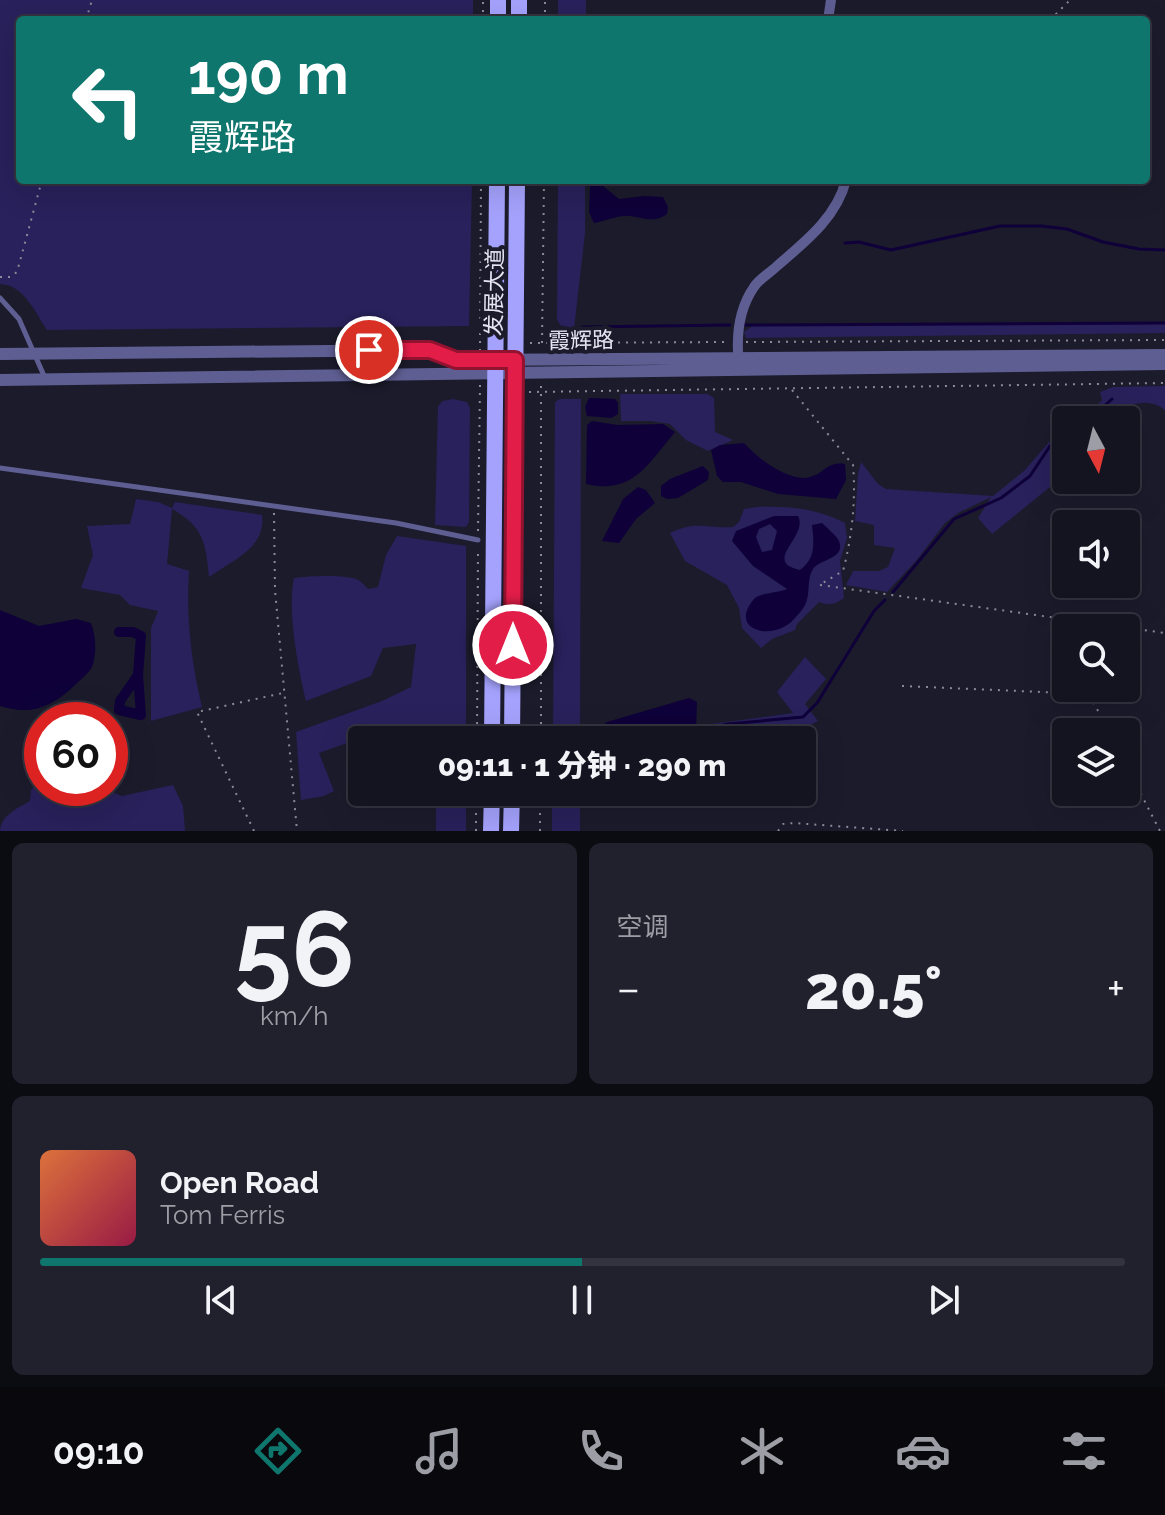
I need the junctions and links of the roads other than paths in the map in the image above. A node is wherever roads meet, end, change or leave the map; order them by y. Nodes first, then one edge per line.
1 (497, 184) edge
2 (517, 184) edge
3 (845, 184) edge
4 (0, 298) edge
5 (0, 354) edge
6 (35, 354) junction
7 (1165, 355) edge
8 (515, 359) junction
9 (738, 363) junction
10 (1165, 364) edge
11 (487, 367) junction
12 (46, 379) junction
13 (0, 380) edge
14 (0, 468) edge
15 (478, 540) road end
16 (492, 726) edge
17 (512, 726) edge
18 (492, 806) edge
19 (512, 806) edge
20 (491, 831) edge
21 (511, 831) edge

1 - 11 main road, 发展大道
2 - 8 main road, 发展大道
3 - 9 street
4 - 6 lane
5 - 6 street, 霞辉路
6 - 11 street, 霞辉路
6 - 12 lane
7 - 9 street, 霞辉路
8 - 9 street, 霞辉路
8 - 11 street, 霞辉路
8 - 17 main road, 发展大道
9 - 10 street, 霞辉路
11 - 12 street, 霞辉路
11 - 16 main road, 发展大道
12 - 13 street, 霞辉路
14 - 15 lane
18 - 20 main road
19 - 21 main road

